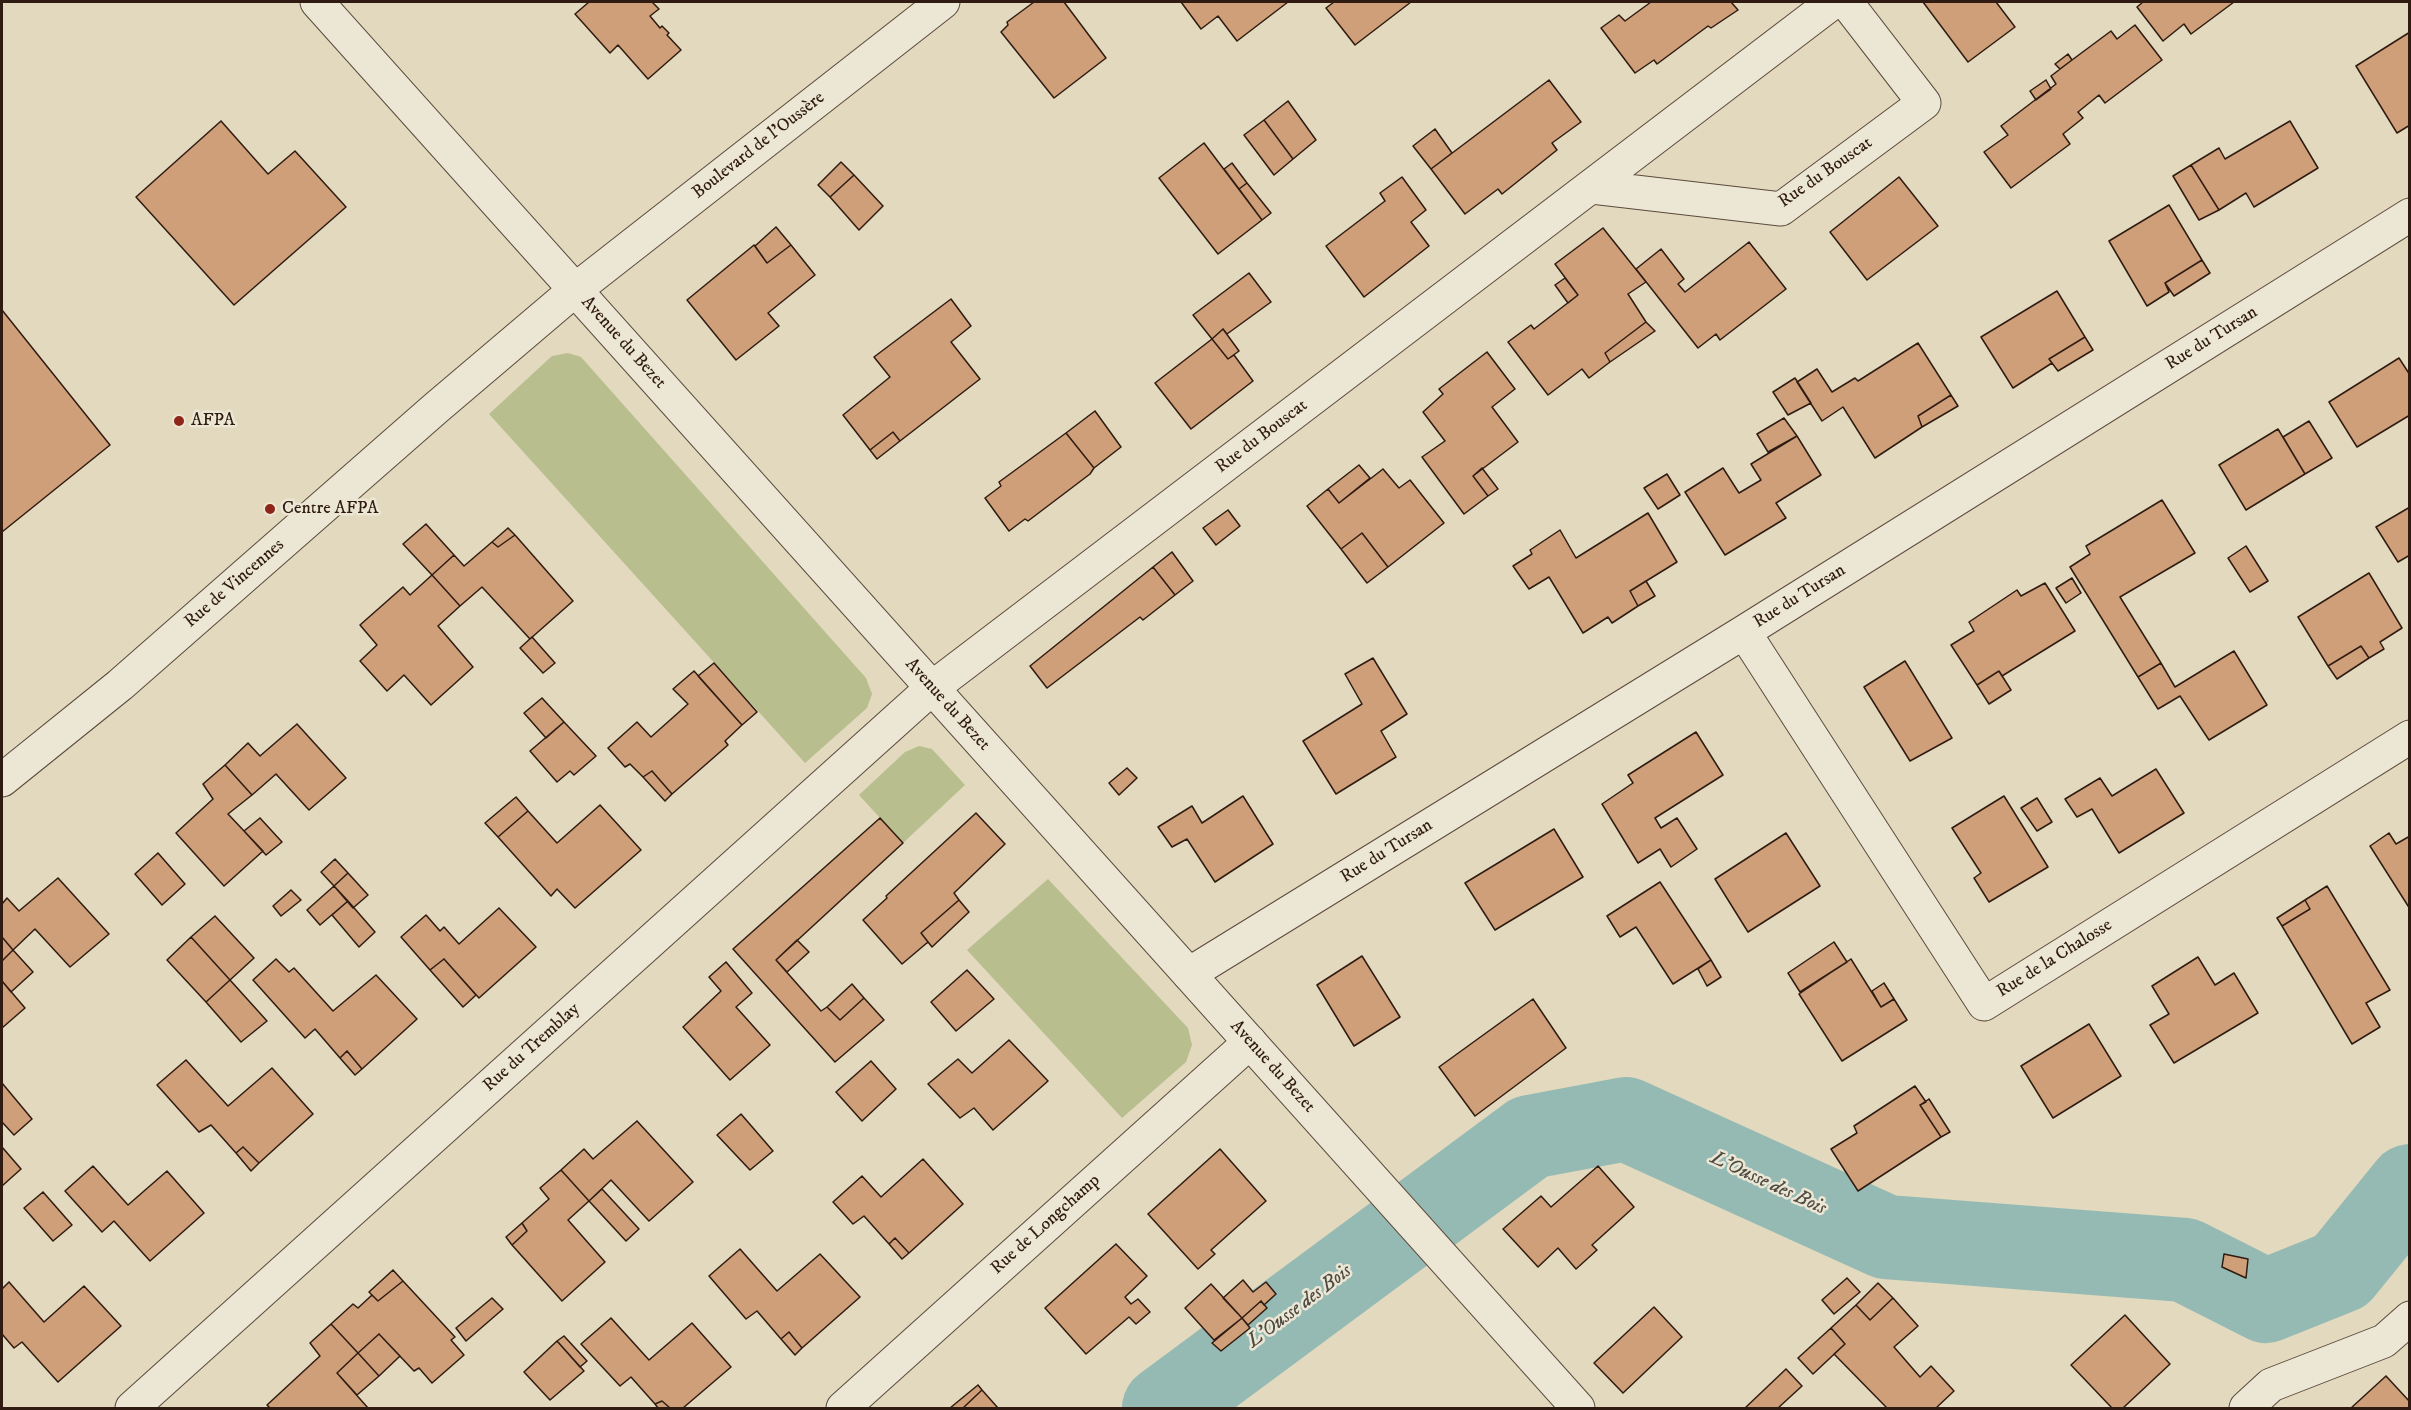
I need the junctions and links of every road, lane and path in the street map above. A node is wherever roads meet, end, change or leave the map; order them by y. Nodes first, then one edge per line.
1 (316, 2) edge
2 (943, 2) edge
3 (1833, 2) edge
4 (1846, 2) edge
5 (1592, 187) junction
6 (2409, 216) edge
7 (575, 290) junction
8 (1744, 632) junction
9 (932, 688) junction
10 (2409, 737) edge
11 (2, 780) edge
12 (1189, 974) junction
13 (1250, 1042) junction
14 (2409, 1318) edge
15 (132, 1408) edge
16 (843, 1408) edge
17 (1578, 1408) edge
18 (2246, 1408) edge

1 - 7 street, Avenue du Bezet
2 - 7 street, Boulevard de l'Oussère
3 - 5 street, Rue du Bouscat
4 - 5 street, Rue du Bouscat
5 - 9 street, Rue du Bouscat
6 - 8 street, Rue du Tursan
7 - 9 street, Avenue du Bezet
7 - 11 street, Rue de Vincennes
8 - 10 street, Rue de la Chalosse
8 - 12 street, Rue du Tursan
9 - 12 street, Avenue du Bezet
9 - 15 street, Rue du Tremblay
12 - 13 street, Avenue du Bezet
13 - 16 street, Rue de Longchamp
13 - 17 street, Avenue du Bezet
14 - 18 street

